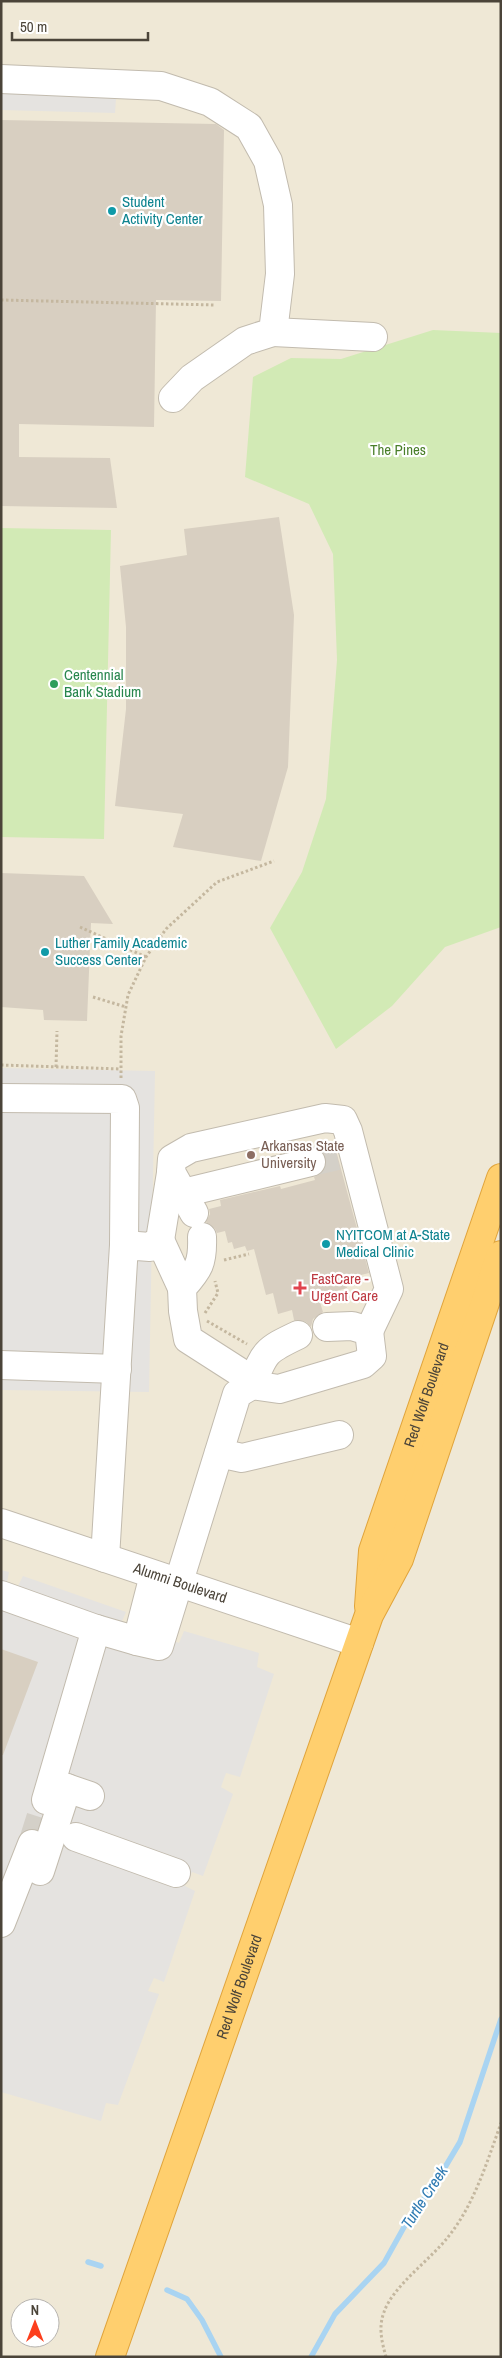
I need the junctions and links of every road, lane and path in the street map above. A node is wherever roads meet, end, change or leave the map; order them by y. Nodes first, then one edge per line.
1 (1, 79) edge
2 (1, 300) edge
3 (215, 305) dead end
4 (273, 332) junction
5 (373, 338) dead end
6 (173, 398) dead end
7 (274, 861) dead end
8 (80, 927) dead end
9 (146, 957) junction
10 (94, 997) dead end
11 (126, 1007) junction
12 (57, 1031) dead end
13 (1, 1066) edge
14 (56, 1067) junction
15 (121, 1069) junction
16 (1, 1098) edge
17 (121, 1099) junction
18 (311, 1162) tunnel mouth
19 (501, 1178) edge
20 (188, 1204) junction
21 (160, 1240) junction
22 (124, 1245) junction
23 (249, 1254) dead end
24 (501, 1255) edge
25 (220, 1261) dead end
26 (215, 1278) dead end
27 (182, 1288) junction
28 (327, 1327) dead end
29 (369, 1331) junction
30 (298, 1335) dead end
31 (265, 1355) junction
32 (1, 1365) edge
33 (116, 1369) junction
34 (252, 1385) junction
35 (339, 1435) dead end
36 (219, 1453) junction
37 (1, 1523) edge
38 (105, 1558) junction
39 (166, 1579) junction
40 (1, 1595) edge
41 (369, 1615) junction
42 (96, 1629) junction
43 (359, 1643) junction
44 (76, 1837) dead end
45 (176, 1873) dead end
46 (1, 1924) edge
47 (501, 2123) edge
48 (110, 2357) edge
49 (386, 2357) edge

1 - 4 street
2 - 3 path
4 - 5 street
4 - 6 street
7 - 9 path
8 - 9 path
9 - 11 path
10 - 11 path
11 - 15 path
12 - 14 path
13 - 14 path
14 - 15 path
15 - 17 path
16 - 17 street
17 - 22 street
18 - 20 street
19 - 41 highway, Red Wolf Boulevard
20 - 21 street
20 - 27 street
20 - 29 street
21 - 22 street
21 - 27 street
22 - 33 street
23 - 25 path
24 - 41 highway, Red Wolf Boulevard
26 - 31 path
27 - 34 street
28 - 29 street
29 - 34 street
30 - 31 street
31 - 34 street
32 - 33 street
33 - 38 street
34 - 36 street
35 - 36 street
36 - 39 street
37 - 38 street, Alumni Boulevard
38 - 39 street, Alumni Boulevard
39 - 42 street
39 - 43 street, Alumni Boulevard
40 - 42 street
41 - 43 highway, Red Wolf Boulevard
42 - 46 street
43 - 48 highway, Red Wolf Boulevard
44 - 45 street
47 - 49 path

